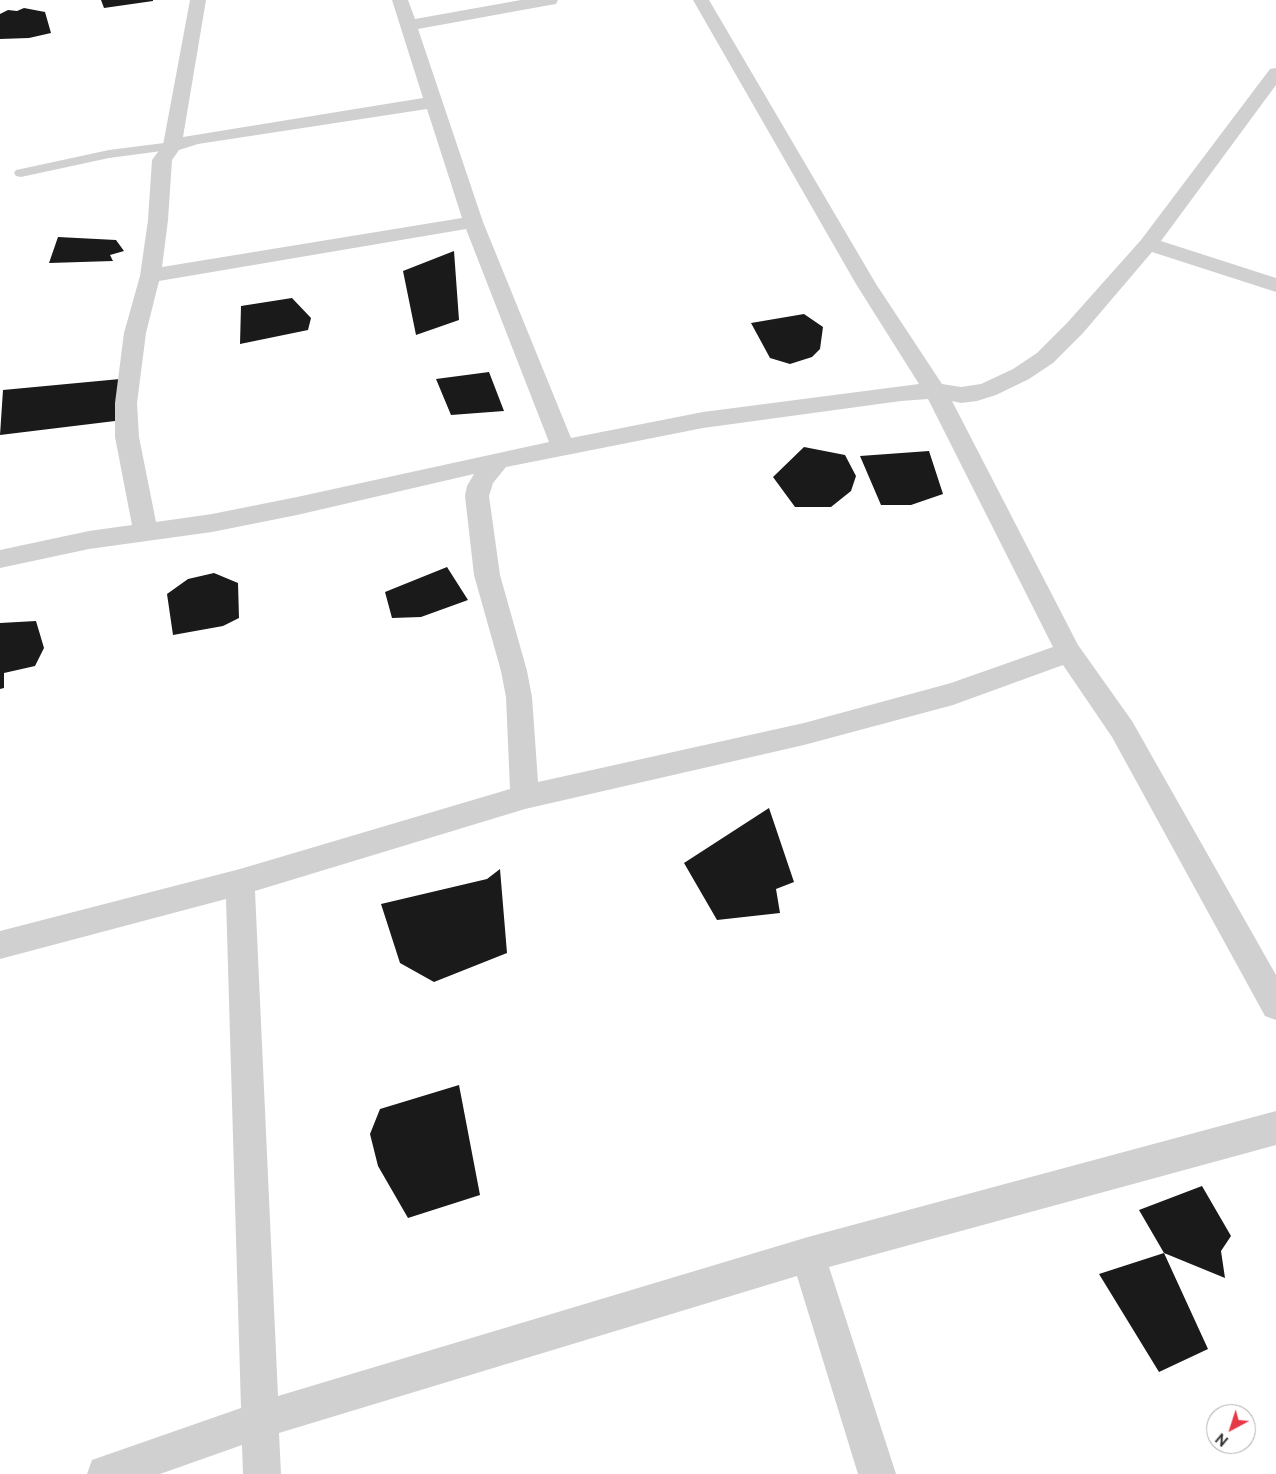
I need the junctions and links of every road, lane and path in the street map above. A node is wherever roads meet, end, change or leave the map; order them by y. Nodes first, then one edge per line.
1 (198, 0) edge
2 (400, 0) edge
3 (550, 0) edge
4 (701, 0) edge
5 (409, 25) junction
6 (1276, 73) edge
7 (1267, 96) edge
8 (435, 102) junction
9 (172, 146) junction
10 (21, 173) dead end
11 (474, 222) junction
12 (1148, 244) junction
13 (150, 276) junction
14 (1276, 285) edge
15 (935, 391) junction
16 (563, 447) junction
17 (499, 460) junction
18 (146, 533) junction
19 (0, 559) edge
20 (1070, 652) junction
21 (525, 796) junction
22 (240, 882) junction
23 (0, 946) edge
24 (1276, 1005) edge
25 (1276, 1128) edge
26 (808, 1255) junction
27 (260, 1420) junction
28 (106, 1474) edge
29 (262, 1474) edge
30 (877, 1474) edge

1 - 9 street
2 - 5 street
3 - 5 street
4 - 15 street
5 - 8 street
6 - 7 street
7 - 12 street
8 - 9 street
8 - 11 street
9 - 10 lane
9 - 13 street
11 - 13 street
11 - 16 street
12 - 14 street
12 - 15 street
13 - 18 street
15 - 16 street
15 - 20 street
16 - 17 street
17 - 18 street
17 - 21 street
18 - 19 street
20 - 21 street
20 - 24 street
21 - 22 street
22 - 23 street
22 - 27 street
25 - 26 street
26 - 27 street
26 - 30 street
27 - 28 street
27 - 29 street

